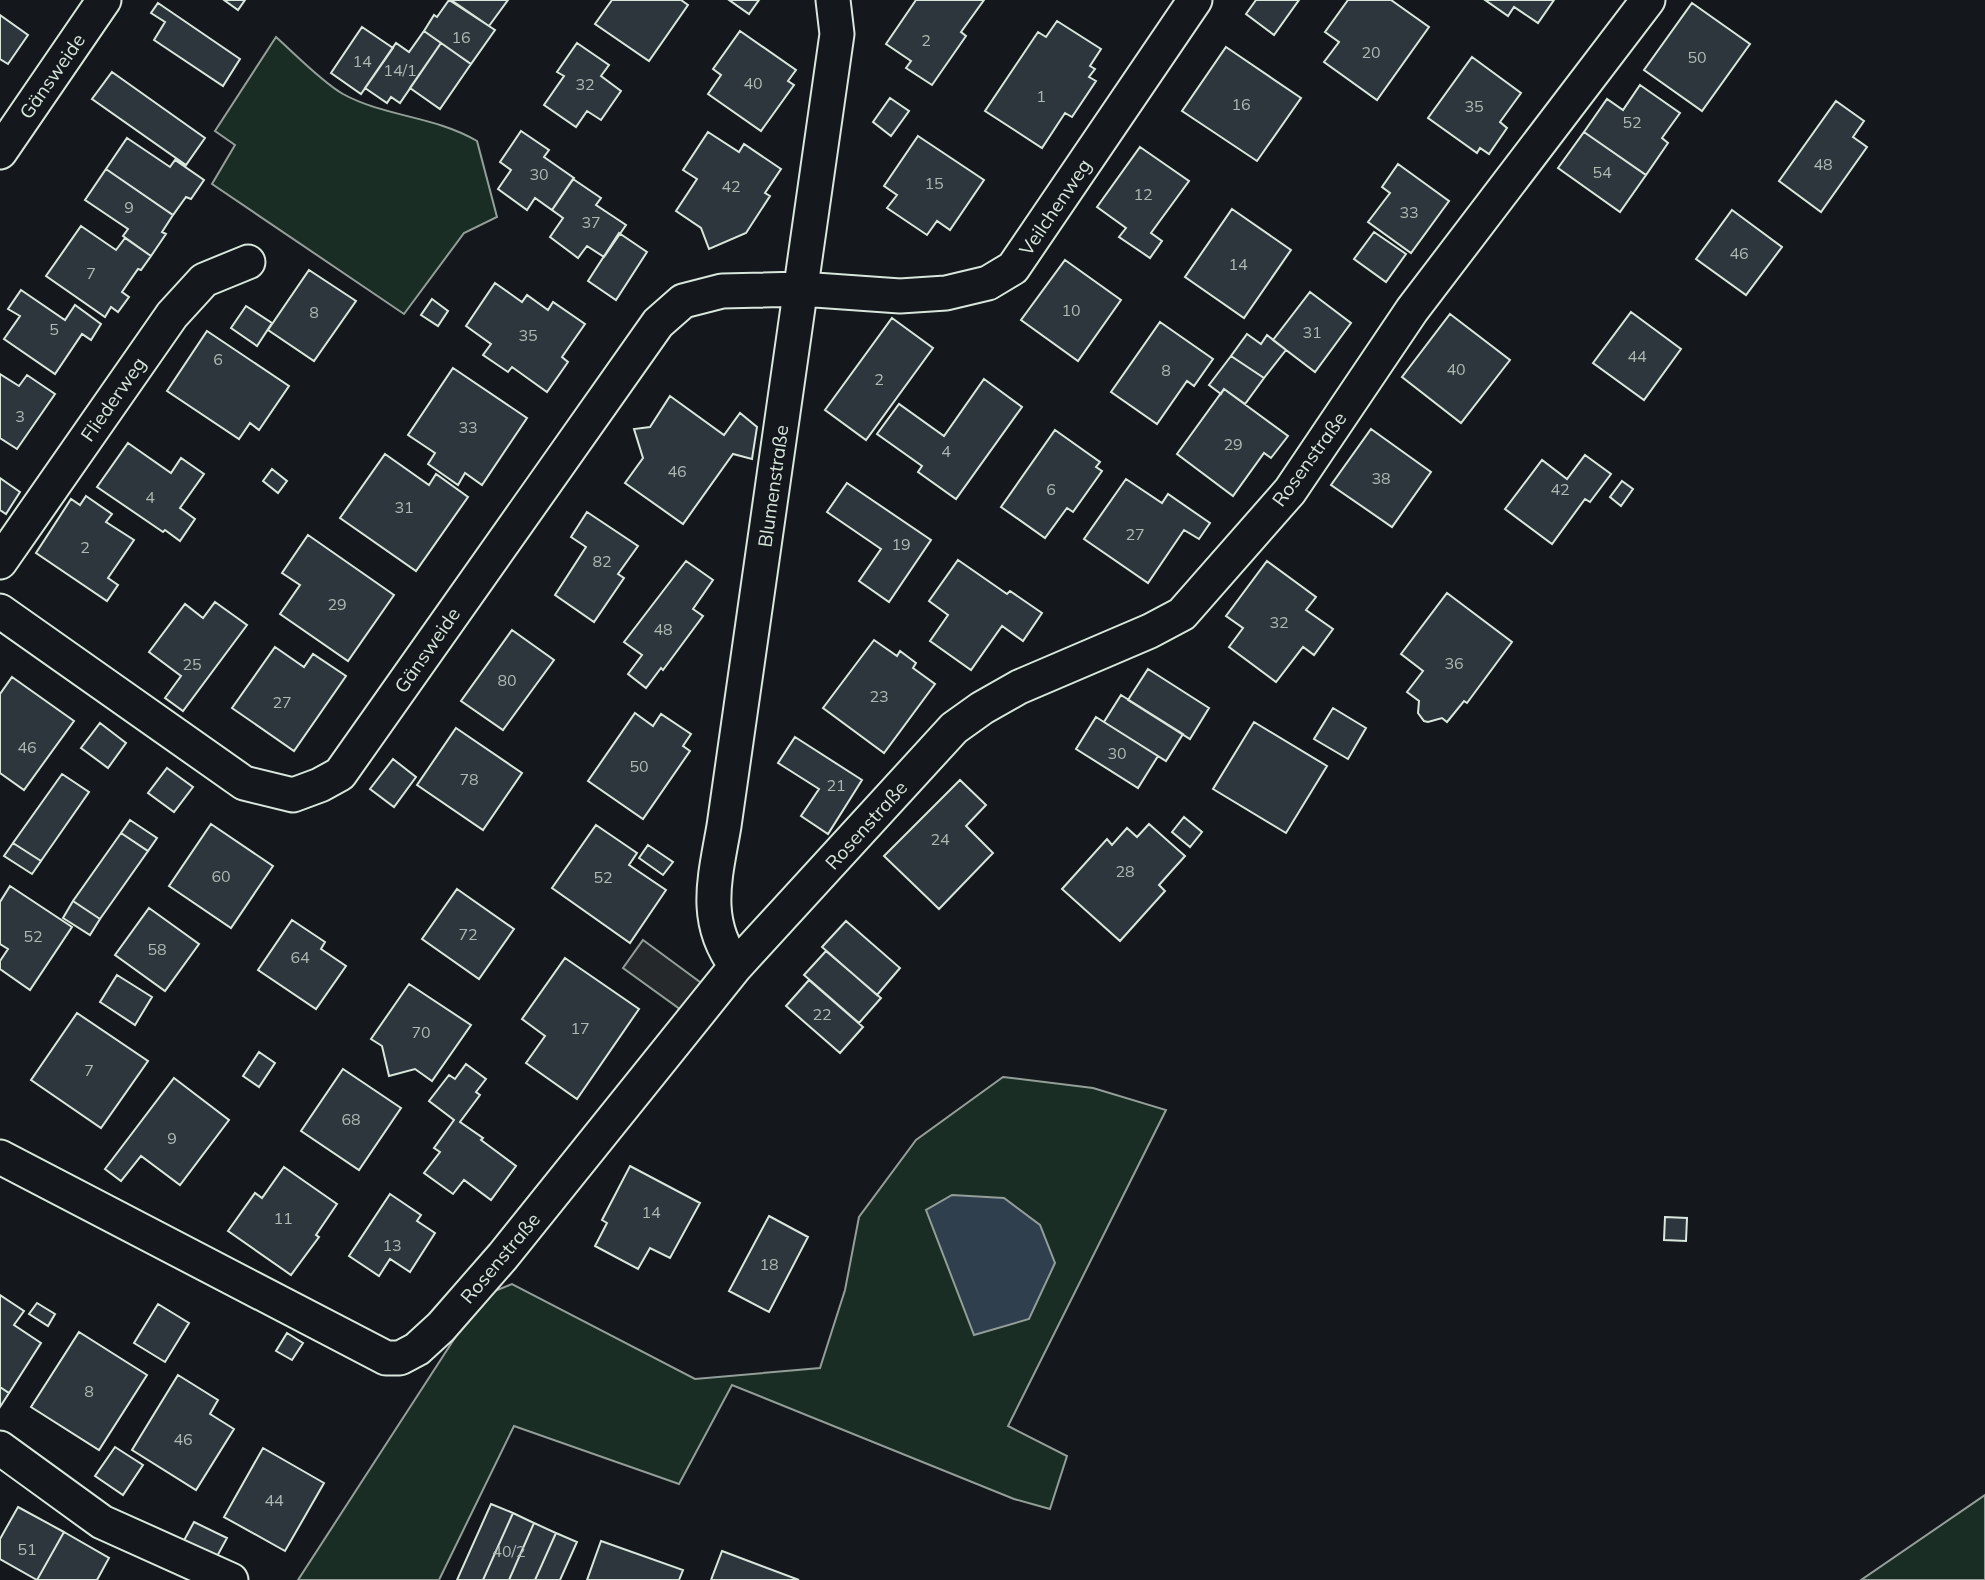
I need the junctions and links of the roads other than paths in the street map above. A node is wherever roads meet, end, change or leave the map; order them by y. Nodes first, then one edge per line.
1 (104, 0) edge
2 (833, 0) edge
3 (1195, 0) edge
4 (1648, 0) edge
5 (0, 152) edge
6 (248, 262) dead end
7 (800, 289) junction
8 (0, 562) edge
9 (0, 611) edge
10 (736, 967) junction
11 (0, 1157) edge
12 (0, 1448) edge
13 (231, 1580) edge

1 - 5 street, Gänsweide
2 - 7 street, Blumenstraße
3 - 7 street, Veilchenweg
4 - 10 street, Rosenstraße
6 - 8 street, Fliederweg
7 - 9 street, Gänsweide
7 - 10 street, Blumenstraße
10 - 11 street, Rosenstraße
12 - 13 street

